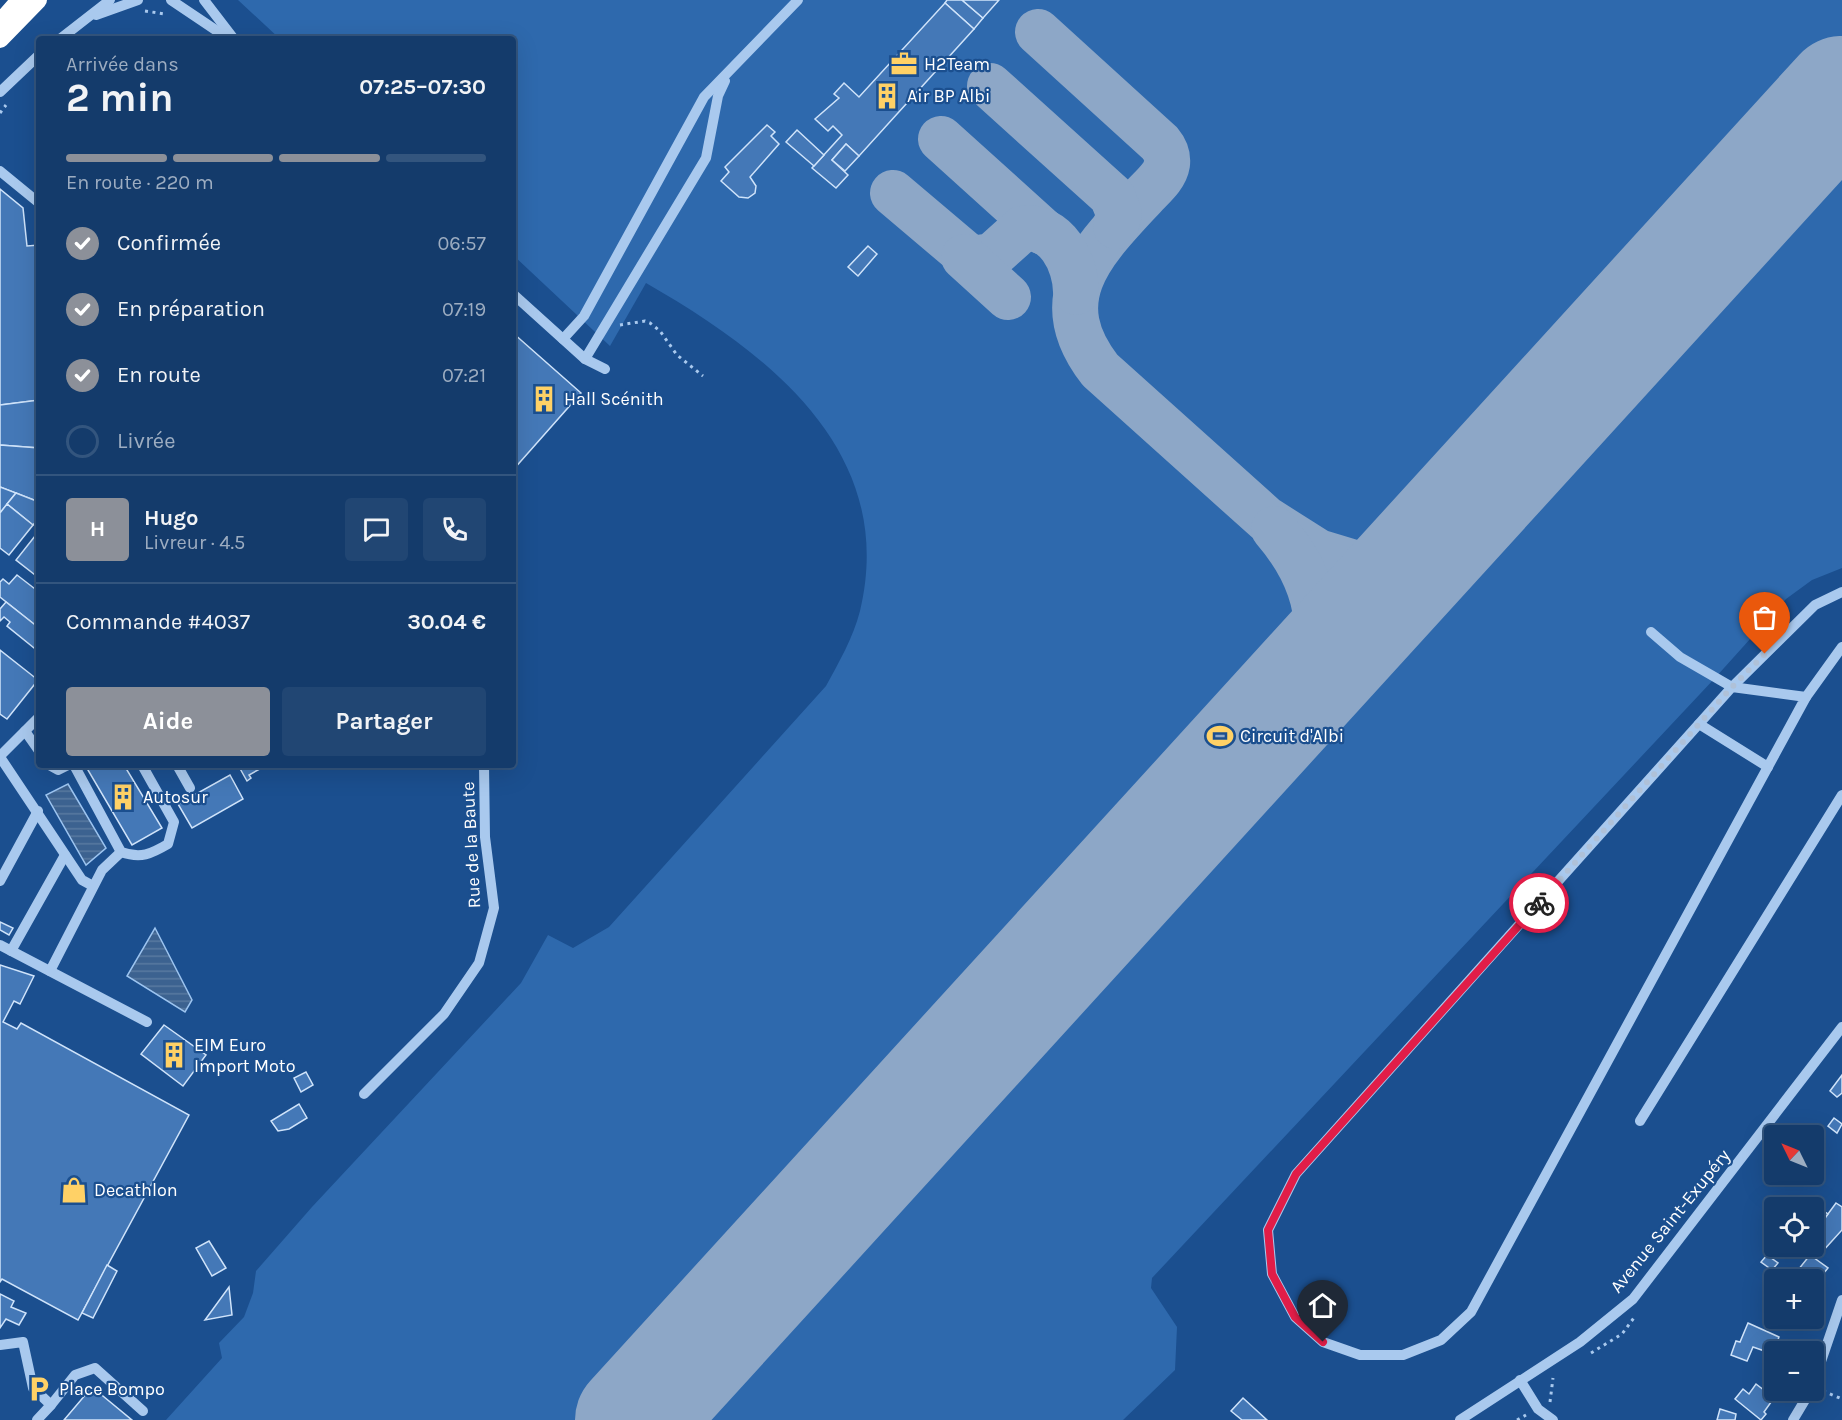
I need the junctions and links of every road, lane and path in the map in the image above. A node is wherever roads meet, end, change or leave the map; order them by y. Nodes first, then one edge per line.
1 (20, 0) edge
2 (38, 0) edge
3 (110, 0) edge
4 (171, 0) edge
5 (204, 0) edge
6 (798, 0) edge
7 (140, 5) edge
8 (183, 8) junction
9 (90, 18) junction
10 (0, 23) edge
11 (64, 36) edge
12 (225, 36) edge
13 (232, 36) edge
14 (0, 39) edge
15 (36, 58) edge
16 (730, 70) junction
17 (0, 92) edge
18 (0, 171) edge
19 (36, 201) edge
20 (516, 297) edge
21 (608, 320) junction
22 (562, 339) junction
23 (585, 359) junction
24 (605, 369) dead end
25 (703, 376) dead end
26 (1842, 592) edge
27 (1651, 632) dead end
28 (1842, 647) edge
29 (1732, 687) junction
30 (1806, 697) junction
31 (36, 720) edge
32 (1699, 724) junction
33 (25, 731) junction
34 (36, 747) edge
35 (0, 756) edge
36 (1767, 766) junction
37 (76, 768) edge
38 (144, 768) edge
39 (179, 768) edge
40 (484, 768) edge
41 (190, 788) dead end
42 (1842, 795) edge
43 (38, 811) junction
44 (121, 852) junction
45 (65, 855) junction
46 (0, 881) edge
47 (93, 886) junction
48 (0, 945) edge
49 (11, 951) junction
50 (50, 971) junction
51 (147, 1022) dead end
52 (1842, 1027) edge
53 (364, 1094) dead end
54 (1640, 1121) dead end
55 (1842, 1300) edge
56 (0, 1345) edge
57 (1824, 1354) edge
58 (1520, 1380) junction
59 (1824, 1389) edge
60 (1842, 1399) edge
61 (1804, 1401) edge
62 (51, 1405) junction
63 (143, 1411) dead end
64 (37, 1420) edge
65 (1460, 1420) edge
66 (1552, 1420) edge
67 (1793, 1420) edge

1 - 10 highway
2 - 14 highway
3 - 9 street
4 - 8 street
5 - 13 street
6 - 16 street
7 - 8 path
7 - 9 street
8 - 12 street
9 - 11 street
15 - 17 street
16 - 21 street
16 - 22 street
18 - 19 street
20 - 22 street
21 - 23 street
21 - 25 path
22 - 23 street
23 - 24 street
26 - 29 street
27 - 29 street
28 - 30 street
29 - 30 street
29 - 32 street
30 - 36 street
31 - 33 street
32 - 36 street
32 - 36 street
33 - 34 street
33 - 35 street
35 - 43 street
37 - 44 street
38 - 44 street
39 - 41 street
40 - 53 street, Rue de la Baute
42 - 54 street
43 - 45 street
43 - 46 street
44 - 47 street
45 - 47 street
45 - 49 street
47 - 50 street
48 - 49 street
49 - 50 street
50 - 51 street
52 - 58 street, Avenue Saint-Exupéry
55 - 57 street
56 - 62 street
58 - 65 street, Avenue Saint-Exupéry
58 - 66 street
59 - 60 path
61 - 67 street
62 - 63 street
62 - 64 street

